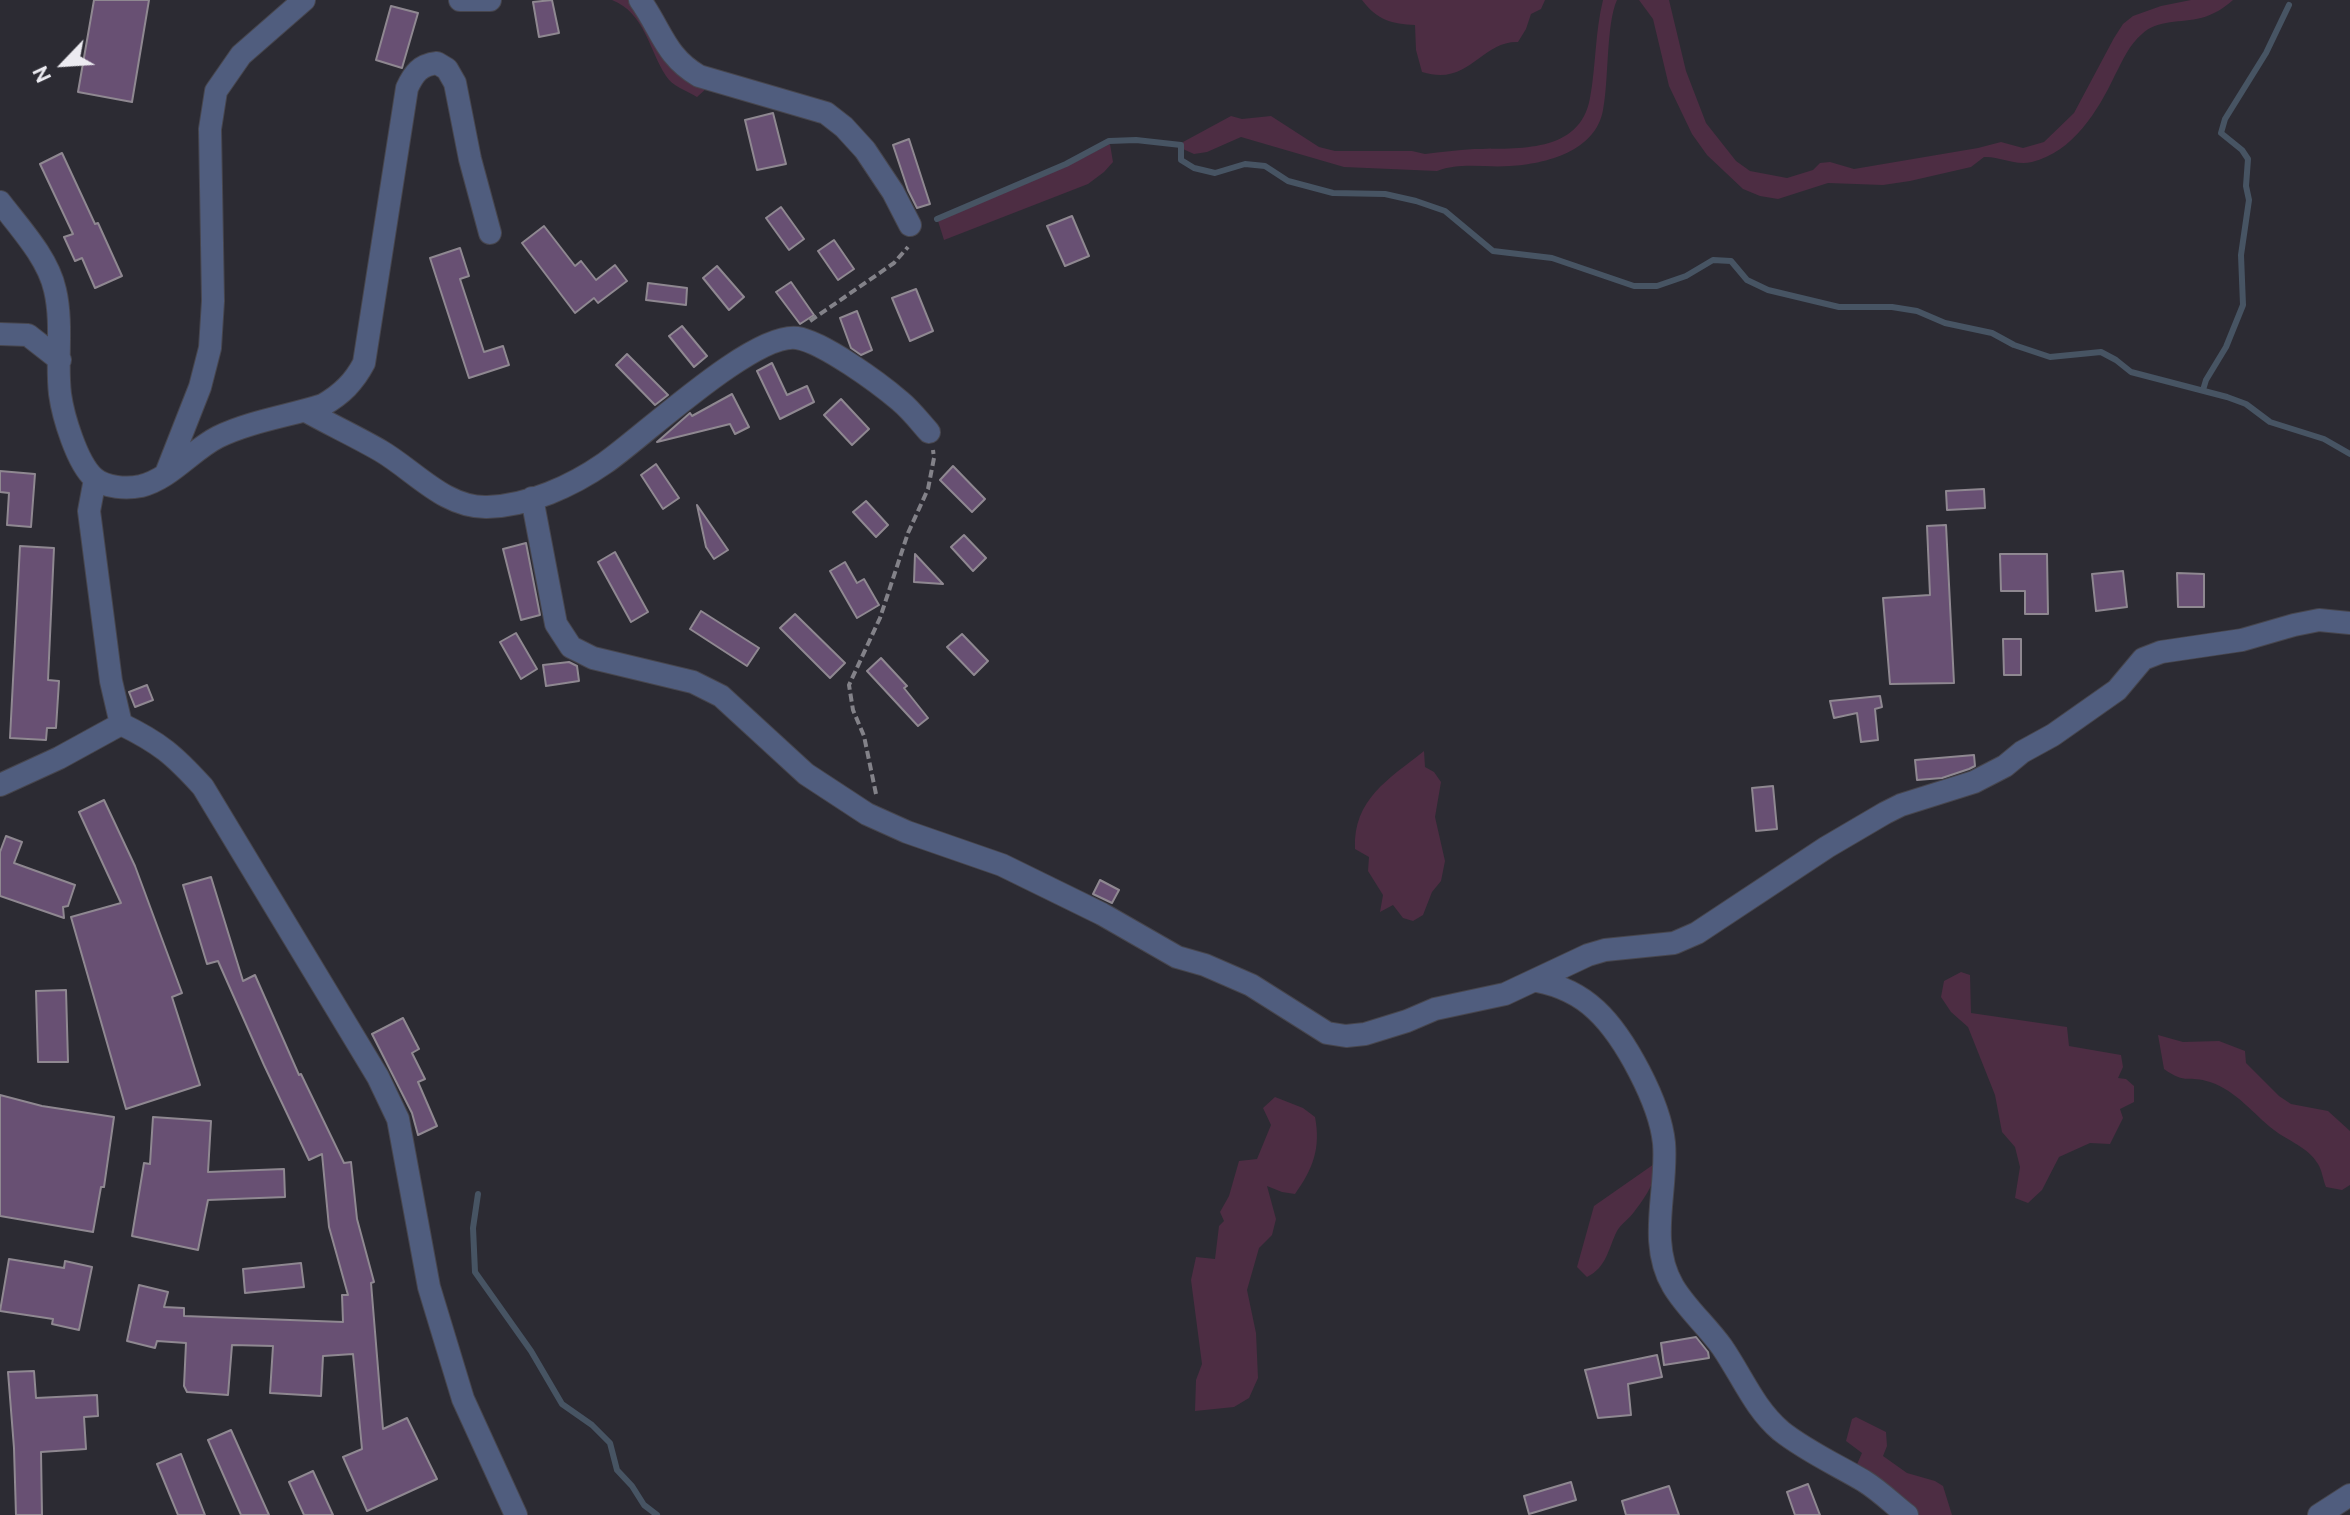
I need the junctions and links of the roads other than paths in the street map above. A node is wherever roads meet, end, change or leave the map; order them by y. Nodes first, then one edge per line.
1 (304, 0) edge
2 (460, 0) edge
3 (490, 0) edge
4 (640, 0) edge
5 (0, 202) edge
6 (910, 225) road end
7 (490, 233) dead end
8 (0, 334) edge
9 (60, 360) junction
10 (306, 411) junction
11 (929, 432) road end
12 (167, 472) junction
13 (95, 479) junction
14 (532, 498) junction
15 (2350, 623) edge
16 (121, 724) junction
17 (0, 785) edge
18 (1537, 981) junction
19 (2350, 1495) edge
20 (516, 1515) edge
21 (1907, 1515) edge
22 (2319, 1515) edge

1 - 12 street
2 - 3 street
4 - 6 street
5 - 9 street
7 - 10 street
8 - 9 street
9 - 13 street
10 - 12 street
10 - 14 street
11 - 14 street
12 - 13 street
13 - 16 street
14 - 18 street
15 - 18 street
16 - 17 street
16 - 20 street
18 - 21 street
19 - 22 street

